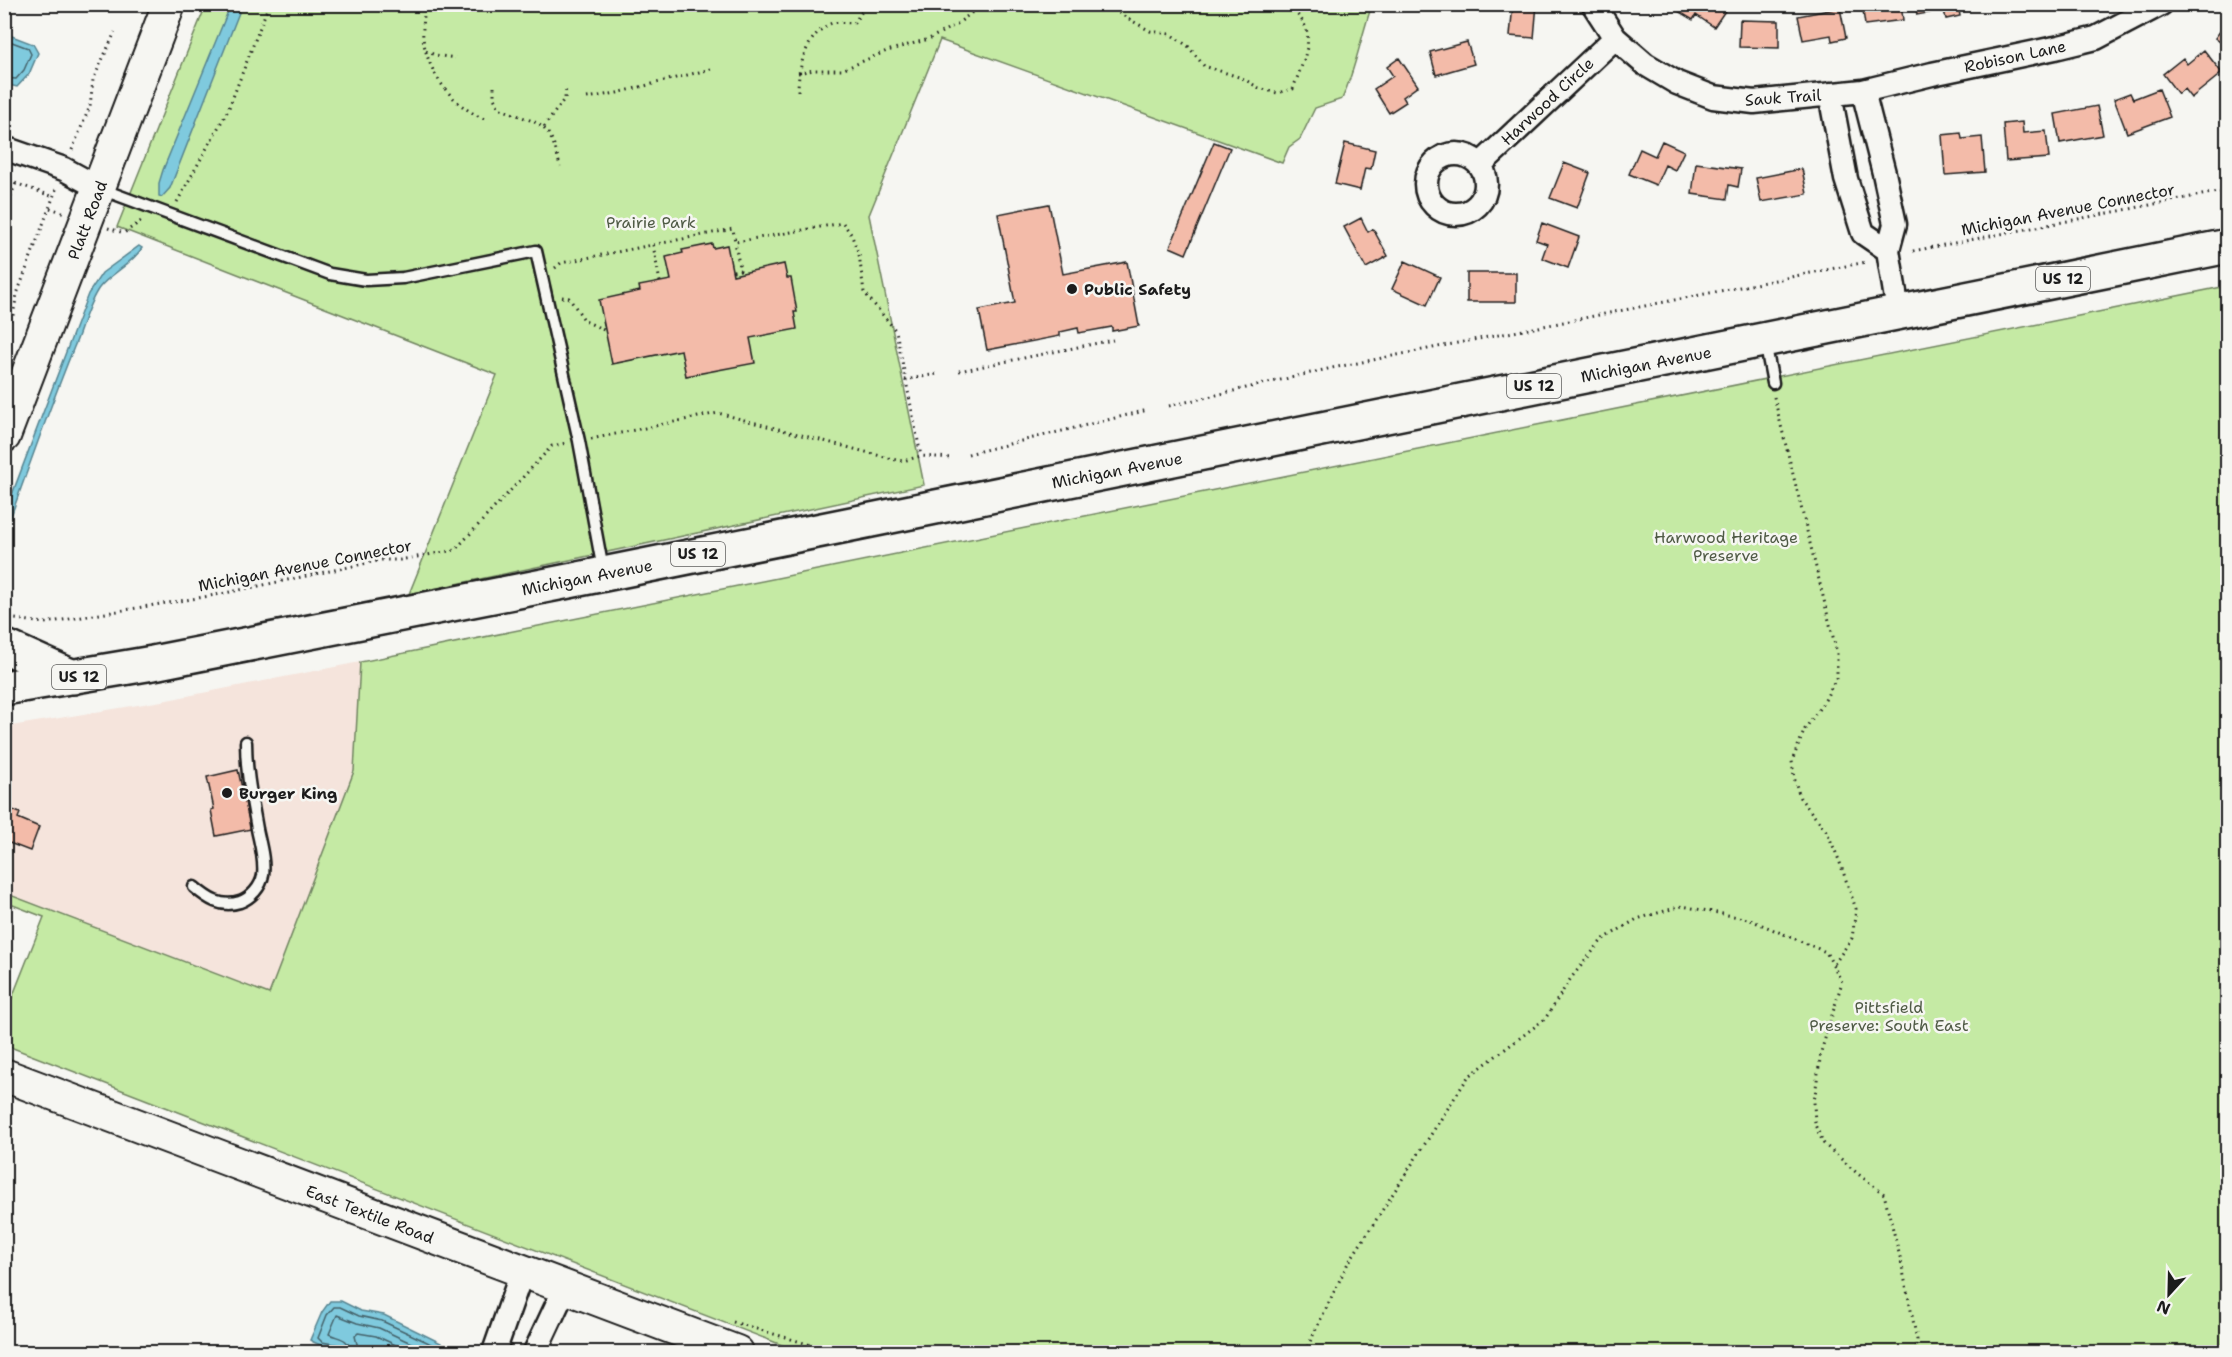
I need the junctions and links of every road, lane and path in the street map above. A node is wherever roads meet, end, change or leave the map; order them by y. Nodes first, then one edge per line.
1 (169, 4) edge
2 (268, 4) edge
3 (424, 4) edge
4 (867, 4) edge
5 (983, 4) edge
6 (1103, 4) edge
7 (1283, 4) edge
8 (1593, 4) edge
9 (2161, 4) edge
10 (115, 32) dead end
11 (1615, 38) junction
12 (426, 51) junction
13 (455, 58) dead end
14 (711, 69) dead end
15 (798, 73) junction
16 (566, 86) dead end
17 (494, 87) dead end
18 (798, 91) dead end
19 (1863, 91) junction
20 (1830, 94) junction
21 (587, 98) dead end
22 (487, 120) dead end
23 (544, 127) junction
24 (4, 148) edge
25 (73, 149) dead end
26 (1480, 165) dead end
27 (560, 167) dead end
28 (4, 179) edge
29 (16, 183) junction
30 (58, 186) dead end
31 (99, 188) junction
32 (2228, 195) edge
33 (54, 197) junction
34 (177, 203) dead end
35 (50, 208) junction
36 (4, 213) edge
37 (67, 214) dead end
38 (146, 218) dead end
39 (116, 230) dead end
40 (735, 242) junction
41 (653, 245) junction
42 (2228, 246) edge
43 (1888, 250) junction
44 (1913, 251) dead end
45 (1866, 262) dead end
46 (554, 269) dead end
47 (733, 271) dead end
48 (660, 282) dead end
49 (559, 288) dead end
50 (4, 304) edge
51 (14, 308) junction
52 (1898, 311) junction
53 (4, 331) edge
54 (606, 331) dead end
55 (1113, 340) dead end
56 (1764, 340) junction
57 (959, 371) dead end
58 (937, 374) dead end
59 (905, 380) junction
60 (1773, 383) joint
61 (1169, 406) dead end
62 (1148, 410) dead end
63 (4, 436) edge
64 (590, 439) dead end
65 (568, 443) dead end
66 (969, 454) dead end
67 (921, 456) junction
68 (953, 458) dead end
69 (604, 574) junction
70 (4, 620) edge
71 (4, 645) edge
72 (73, 677) junction
73 (4, 688) edge
74 (246, 742) dead end
75 (194, 887) dead end
76 (1833, 966) junction
77 (4, 1075) edge
78 (522, 1272) junction
79 (565, 1288) junction
80 (494, 1353) edge
81 (535, 1353) edge
82 (737, 1353) edge
83 (1305, 1353) edge
84 (1914, 1353) edge

1 - 31 main road, Platt Road
2 - 34 path
3 - 12 path
4 - 15 path
5 - 15 path
6 - 7 path
8 - 11 street, Sauk Trail
9 - 19 street, Robison Lane
10 - 25 path
11 - 20 street, Sauk Trail
11 - 26 street, Harwood Circle
12 - 13 path
12 - 22 path
14 - 21 path
15 - 18 path
16 - 23 path
17 - 23 path
19 - 20 street, Sauk Trail
19 - 43 street
20 - 43 street, Sauk Trail
23 - 27 path
24 - 31 street
28 - 29 path
29 - 33 path
29 - 36 path
30 - 33 path
31 - 63 main road, Platt Road
31 - 69 lane
32 - 44 path, Michigan Avenue Connector
33 - 35 path
35 - 37 path
35 - 51 path
38 - 39 path
40 - 41 path
40 - 47 path
40 - 59 path
41 - 46 path
41 - 48 path
42 - 52 highway, Michigan Avenue / US 12
43 - 52 street
45 - 61 path
49 - 54 path
50 - 51 path
51 - 53 path
52 - 56 highway, Michigan Avenue / US 12
55 - 57 path
56 - 60 lane
56 - 69 highway, Michigan Avenue / US 12
58 - 59 path
59 - 67 path
60 - 76 path
62 - 66 path
64 - 67 path
65 - 70 path, Michigan Avenue Connector
67 - 68 path
69 - 72 highway, Michigan Avenue / US 12
71 - 72 highway
72 - 73 highway, Michigan Avenue / US 12
74 - 75 lane
76 - 83 path
76 - 84 path
77 - 78 main road, East Textile Road
78 - 79 main road, East Textile Road
78 - 80 street
79 - 81 street
79 - 82 main road, East Textile Road

